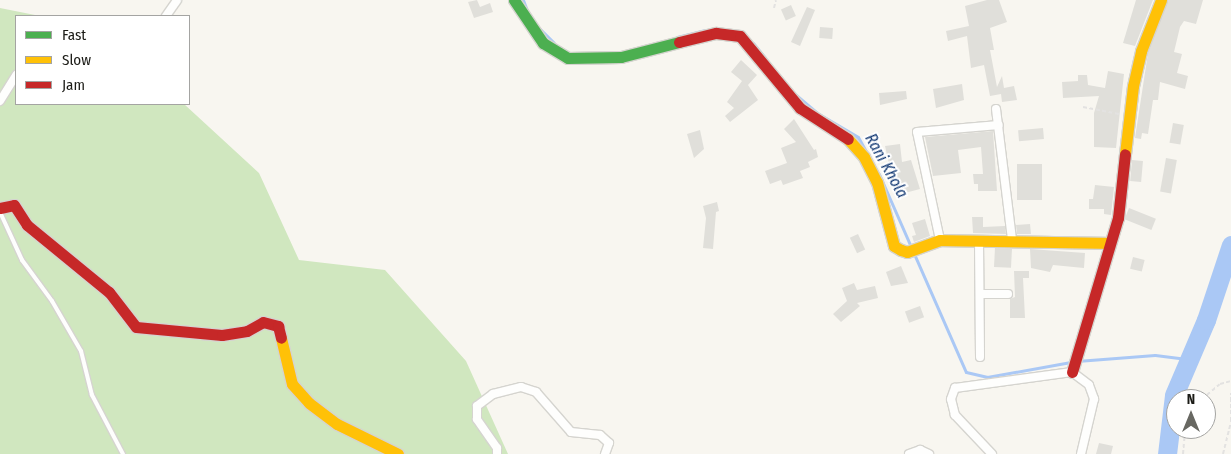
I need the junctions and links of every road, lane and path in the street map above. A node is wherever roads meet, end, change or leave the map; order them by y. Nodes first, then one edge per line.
1 (177, 0) edge
2 (514, 0) edge
3 (776, 0) edge
4 (1161, 0) edge
5 (774, 8) dead end
6 (167, 15) edge
7 (15, 76) edge
8 (0, 101) edge
9 (1083, 107) dead end
10 (996, 109) dead end
11 (1130, 116) junction
12 (999, 124) junction
13 (0, 208) edge
14 (0, 212) edge
15 (940, 240) junction
16 (1012, 240) junction
17 (979, 241) junction
18 (1108, 242) junction
19 (980, 294) junction
20 (1008, 294) dead end
21 (980, 357) dead end
22 (1073, 369) junction
23 (1231, 381) edge
24 (1214, 389) edge
25 (1231, 392) edge
26 (1184, 439) edge
27 (123, 454) edge
28 (398, 454) edge
29 (497, 454) edge
30 (605, 454) edge
31 (909, 454) edge
32 (929, 454) edge
33 (992, 454) edge
34 (1081, 454) edge
35 (1183, 454) edge
36 (1223, 454) edge

1 - 6 street
2 - 15 street
3 - 5 path
4 - 11 street
7 - 8 street
9 - 11 path
10 - 12 street
11 - 18 street
12 - 15 street
12 - 16 street
13 - 28 street
14 - 27 lane
15 - 17 street
16 - 17 street
16 - 18 street
17 - 19 street
18 - 22 street
19 - 20 street
19 - 21 street
22 - 33 street
22 - 34 street
23 - 24 path
25 - 36 path
26 - 35 path
29 - 30 street
31 - 32 street

